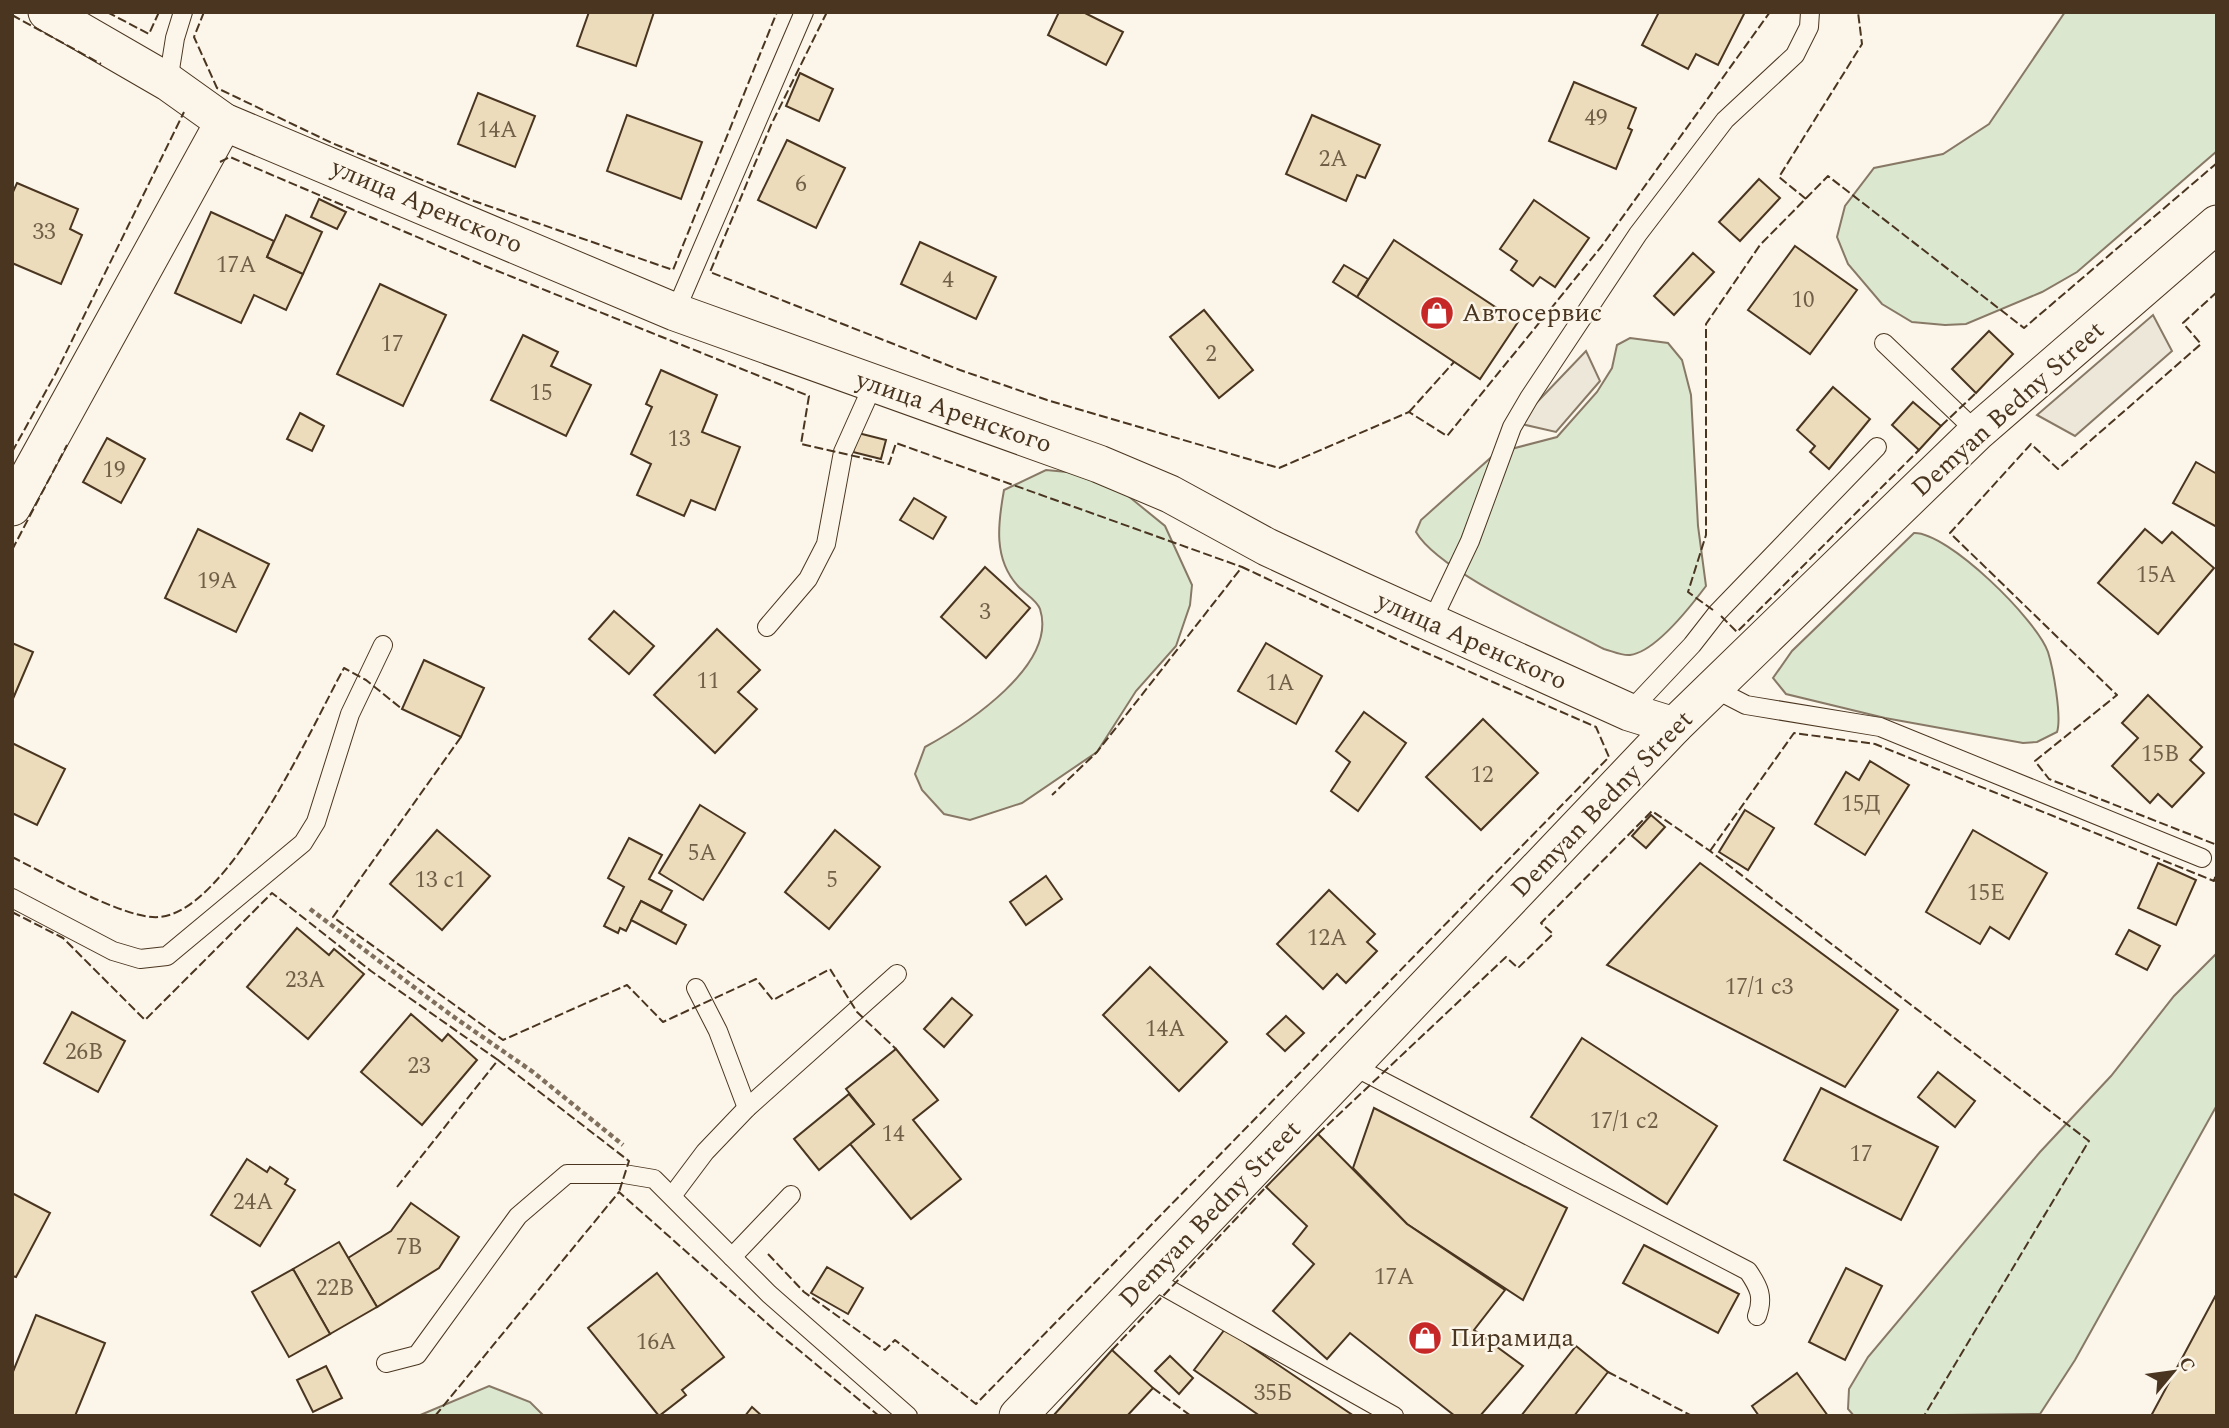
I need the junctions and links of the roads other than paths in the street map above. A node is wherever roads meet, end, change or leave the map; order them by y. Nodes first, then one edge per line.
1 (47, 12) edge
2 (183, 12) edge
3 (804, 12) edge
4 (1810, 12) edge
5 (169, 82) junction
6 (224, 122) junction
7 (2217, 224) edge
8 (676, 312) junction
9 (1884, 343) dead end
10 (873, 385) junction
11 (1977, 432) junction
12 (1877, 447) dead end
13 (12, 507) edge
14 (1432, 621) junction
15 (767, 627) dead end
16 (383, 645) dead end
17 (1713, 688) junction
18 (1629, 712) junction
19 (1674, 726) junction
20 (2202, 858) dead end
21 (12, 898) edge
22 (897, 974) dead end
23 (696, 988) dead end
24 (1353, 1066) junction
25 (747, 1108) junction
26 (791, 1195) dead end
27 (672, 1196) junction
28 (732, 1257) junction
29 (1147, 1277) junction
30 (1757, 1316) dead end
31 (386, 1363) dead end
32 (908, 1416) edge
33 (1018, 1416) edge
34 (1394, 1416) edge

1 - 5 street, улица Аренского
2 - 5 lane
3 - 8 lane
4 - 14 lane
5 - 6 street, улица Аренского
6 - 8 street, улица Аренского
6 - 13 street
7 - 11 street, Demyan Bedny Street
8 - 10 street, улица Аренского
9 - 11 lane
10 - 14 street, улица Аренского
10 - 15 lane
11 - 17 street, Demyan Bedny Street
12 - 18 lane
14 - 18 street, улица Аренского
16 - 21 lane
17 - 19 street, Demyan Bedny Street
17 - 20 lane
18 - 19 street, улица Аренского
19 - 24 street, Demyan Bedny Street
22 - 25 lane
23 - 25 lane
24 - 29 street, Demyan Bedny Street
24 - 30 lane
25 - 27 lane
26 - 28 lane
27 - 28 lane
27 - 31 lane
28 - 32 lane
29 - 33 street, Demyan Bedny Street
29 - 34 lane

